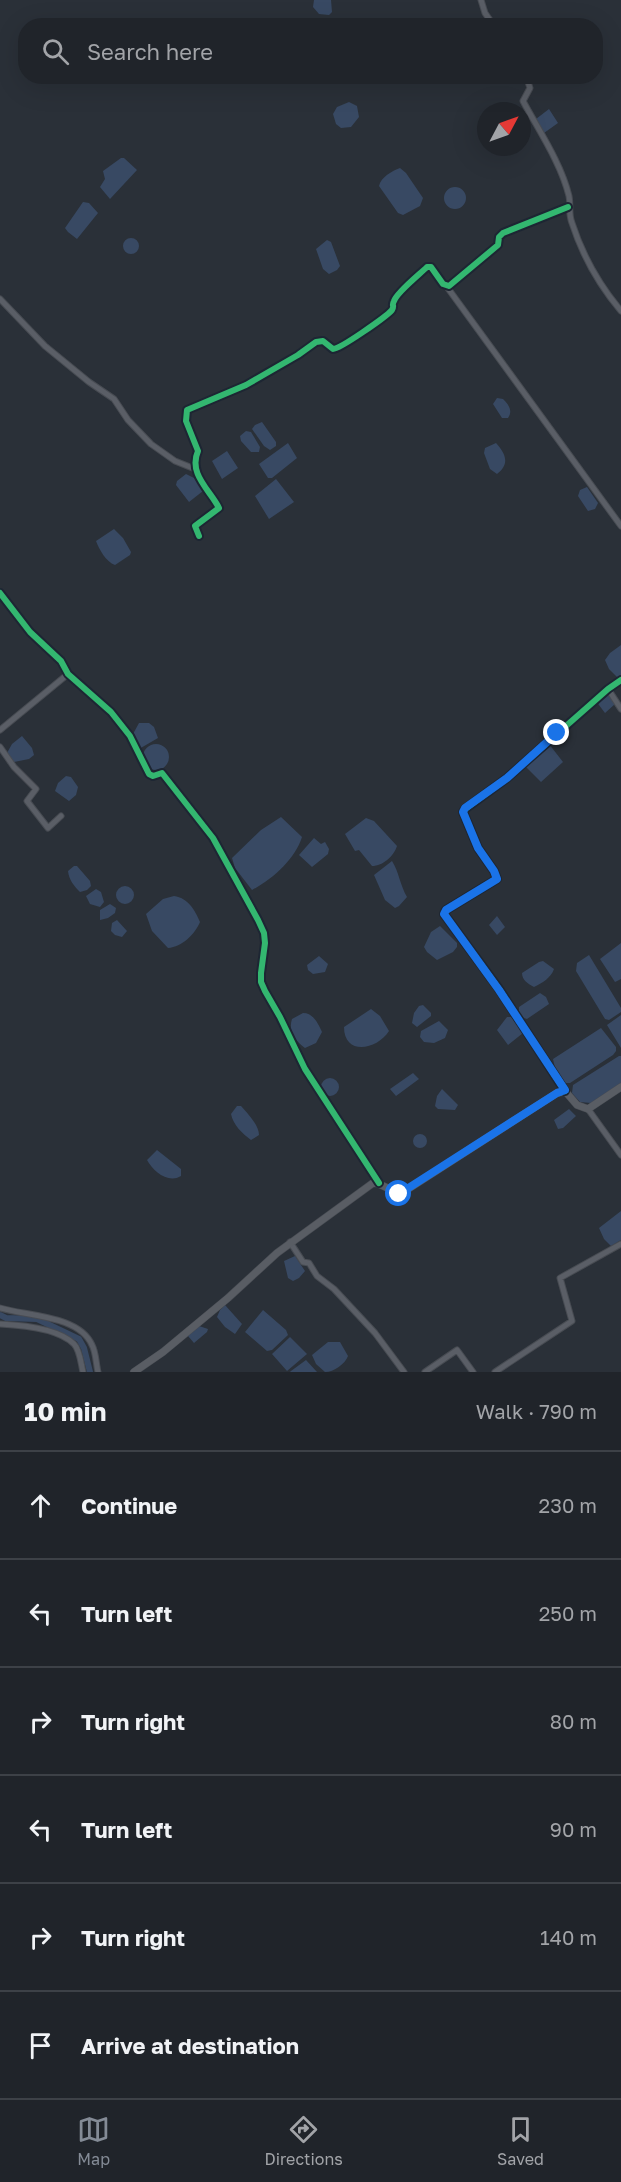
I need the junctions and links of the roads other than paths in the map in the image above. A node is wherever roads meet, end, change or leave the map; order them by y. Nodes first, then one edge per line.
1 (481, 0) edge
2 (488, 18) edge
3 (529, 84) edge
4 (568, 207) junction
5 (447, 287) junction
6 (0, 299) edge
7 (621, 311) edge
8 (195, 469) junction
9 (621, 526) edge
10 (199, 536) dead end
11 (0, 593) edge
12 (68, 674) junction
13 (621, 680) edge
14 (608, 689) junction
15 (621, 708) edge
16 (0, 730) edge
17 (0, 747) edge
18 (62, 816) dead end
19 (621, 1087) edge
20 (565, 1090) junction
21 (588, 1109) junction
22 (621, 1155) edge
23 (379, 1183) junction
24 (290, 1242) junction
25 (621, 1244) edge
26 (0, 1308) edge
27 (0, 1324) edge
28 (83, 1372) edge
29 (98, 1372) edge
30 (134, 1372) edge
31 (404, 1372) edge
32 (425, 1372) edge
33 (473, 1372) edge
34 (495, 1372) edge

1 - 2 street
3 - 4 street
4 - 5 street
4 - 7 street
5 - 8 street
5 - 9 street
6 - 8 street
8 - 10 street
11 - 12 street
12 - 16 street
12 - 23 street
13 - 14 street
14 - 15 street
14 - 20 street
17 - 18 street
19 - 21 main road
20 - 21 main road
20 - 23 main road
21 - 22 street
23 - 24 main road
24 - 30 main road
24 - 31 street
25 - 34 street
26 - 29 street
27 - 28 street
32 - 33 street

